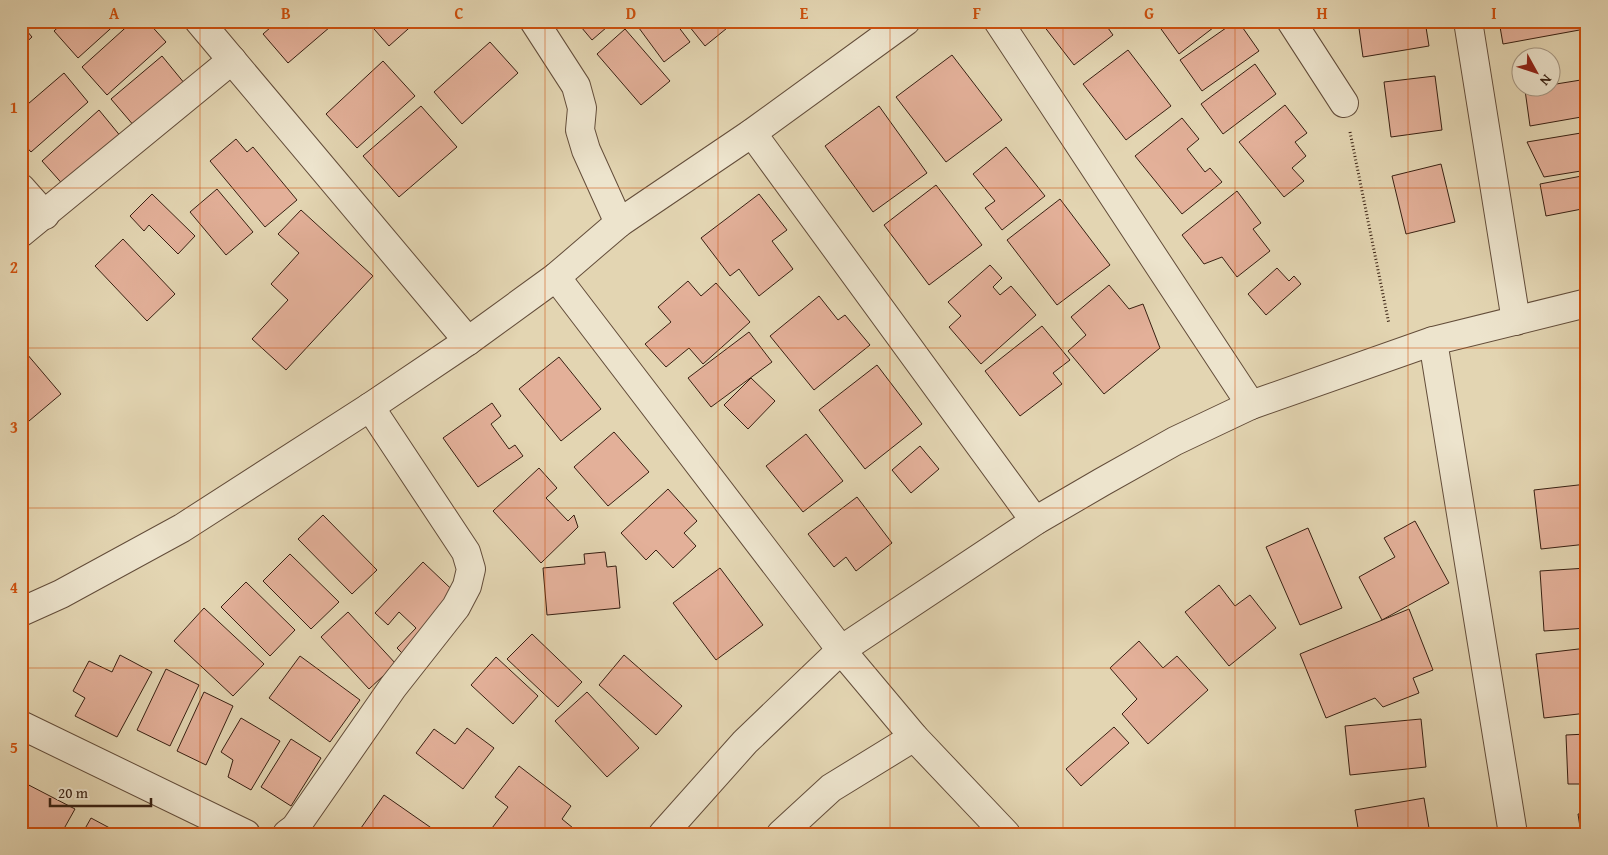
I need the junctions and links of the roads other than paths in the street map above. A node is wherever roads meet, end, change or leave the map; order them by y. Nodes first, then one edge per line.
1 (199, 21) edge
2 (534, 21) edge
3 (906, 21) edge
4 (998, 21) edge
5 (1291, 21) edge
6 (1468, 21) edge
7 (232, 60) junction
8 (1344, 103) road end
9 (752, 133) junction
10 (21, 188) edge
11 (44, 215) junction
12 (619, 223) junction
13 (21, 234) edge
14 (556, 277) junction
15 (1587, 303) edge
16 (1516, 322) junction
17 (468, 341) junction
18 (1433, 341) junction
19 (1251, 405) junction
20 (370, 408) junction
21 (1036, 521) junction
22 (21, 612) edge
23 (841, 650) junction
24 (21, 725) edge
25 (914, 737) junction
26 (246, 834) edge
27 (287, 834) edge
28 (663, 834) edge
29 (781, 834) edge
30 (1006, 834) edge
31 (1513, 834) edge

1 - 7 street
2 - 12 street
3 - 9 street
4 - 19 street
5 - 8 street
6 - 16 street
7 - 11 street
7 - 17 street
9 - 12 street
9 - 21 street
10 - 11 street
11 - 13 street
12 - 14 street
14 - 17 street
14 - 23 street
15 - 16 street
16 - 18 street
17 - 20 street
18 - 19 street
18 - 31 street
19 - 21 street
20 - 22 street
20 - 27 street
21 - 23 street
23 - 25 street
23 - 28 street
24 - 26 street
25 - 29 street
25 - 30 street

